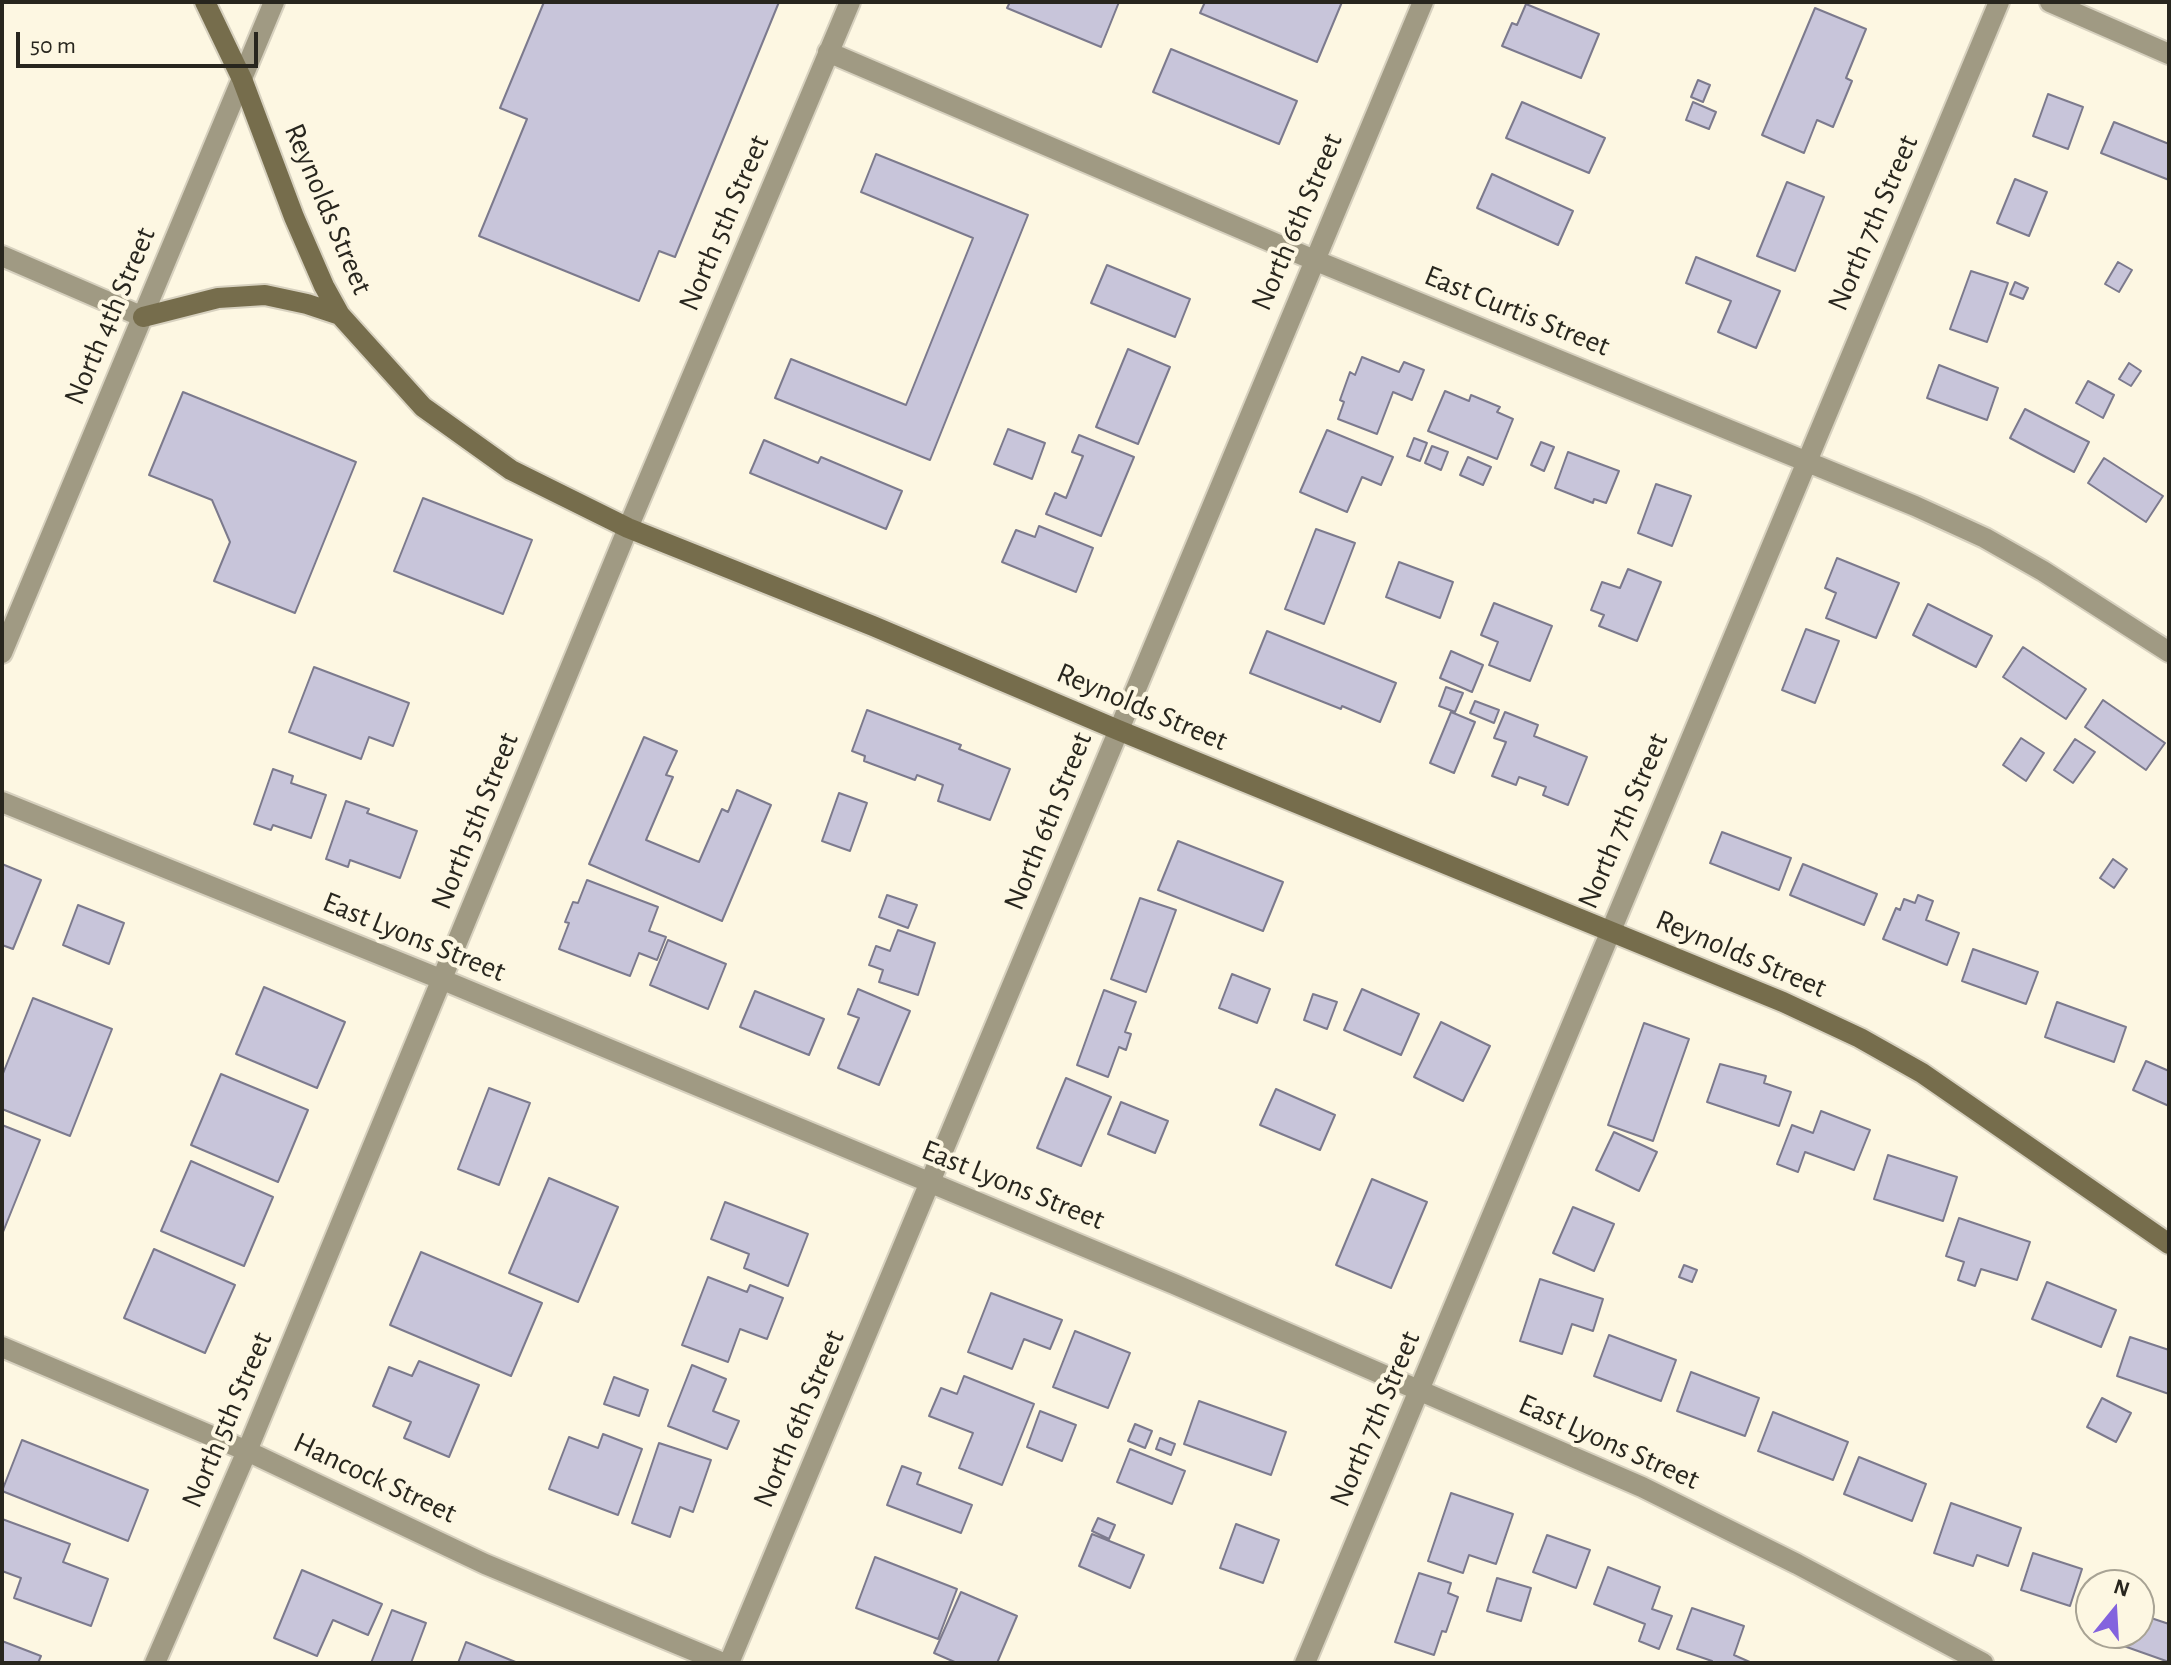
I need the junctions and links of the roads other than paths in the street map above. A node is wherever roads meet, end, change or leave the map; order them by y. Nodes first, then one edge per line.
1 (205, 2) edge
2 (274, 2) edge
3 (850, 2) edge
4 (1423, 2) edge
5 (1999, 2) edge
6 (2050, 2) edge
7 (828, 52) junction
8 (2169, 54) edge
9 (242, 79) junction
10 (2, 256) edge
11 (1314, 260) junction
12 (340, 315) junction
13 (143, 317) junction
14 (1805, 461) junction
15 (628, 528) junction
16 (2169, 652) edge
17 (2, 653) edge
18 (1118, 730) junction
19 (2, 802) edge
20 (1609, 931) junction
21 (443, 980) junction
22 (930, 1183) junction
23 (2169, 1244) edge
24 (2, 1347) edge
25 (1420, 1391) junction
26 (247, 1451) junction
27 (155, 1663) edge
28 (726, 1663) edge
29 (1305, 1663) edge
30 (1983, 1663) edge

1 - 9 main road
2 - 9 street, North 4th Street
3 - 7 street, North 5th Street
4 - 11 street, North 6th Street
5 - 14 street, North 7th Street
6 - 8 street
7 - 11 street, East Curtis Street
7 - 15 street, North 5th Street
9 - 12 main road, Reynolds Street
9 - 13 street, North 4th Street
10 - 13 street
11 - 14 street, East Curtis Street
11 - 18 street, North 6th Street
12 - 13 main road
12 - 15 main road, Reynolds Street
13 - 17 street, North 4th Street
14 - 16 street, East Curtis Street
14 - 20 street, North 7th Street
15 - 18 main road, Reynolds Street
15 - 21 street, North 5th Street
18 - 20 main road, Reynolds Street
18 - 22 street, North 6th Street
19 - 21 street, East Lyons Street
20 - 23 main road, Reynolds Street
20 - 25 street, North 7th Street
21 - 22 street, East Lyons Street
21 - 26 street, North 5th Street
22 - 25 street, East Lyons Street
22 - 28 street, North 6th Street
24 - 26 street, Hancock Street
25 - 29 street, North 7th Street
25 - 30 street, East Lyons Street
26 - 27 street, North 5th Street
26 - 28 street, Hancock Street

